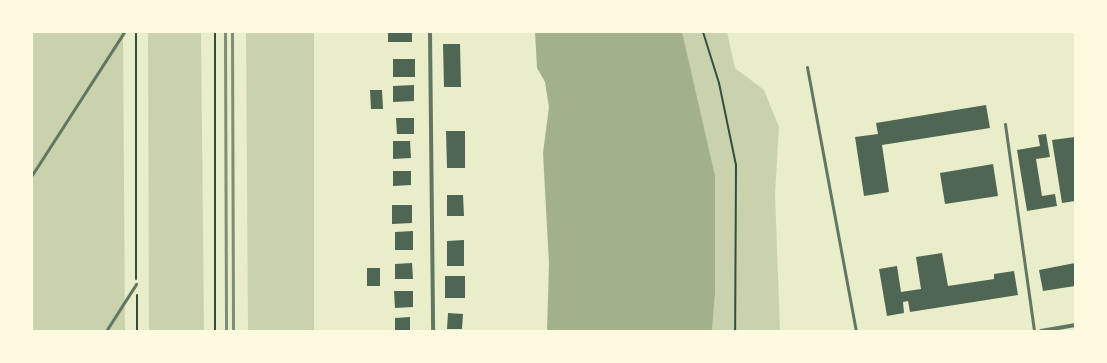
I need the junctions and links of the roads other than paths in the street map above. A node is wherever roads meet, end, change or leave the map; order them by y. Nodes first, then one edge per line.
1 (124, 32) edge
2 (430, 32) edge
3 (807, 67) dead end
4 (1005, 124) dead end
5 (32, 175) edge
6 (136, 284) road end
7 (1075, 325) edge
8 (106, 331) edge
9 (433, 331) edge
10 (856, 331) edge
11 (1034, 331) edge
12 (1041, 331) edge

1 - 5 lane
2 - 9 street
3 - 10 lane
4 - 11 lane
6 - 8 lane
7 - 12 street

